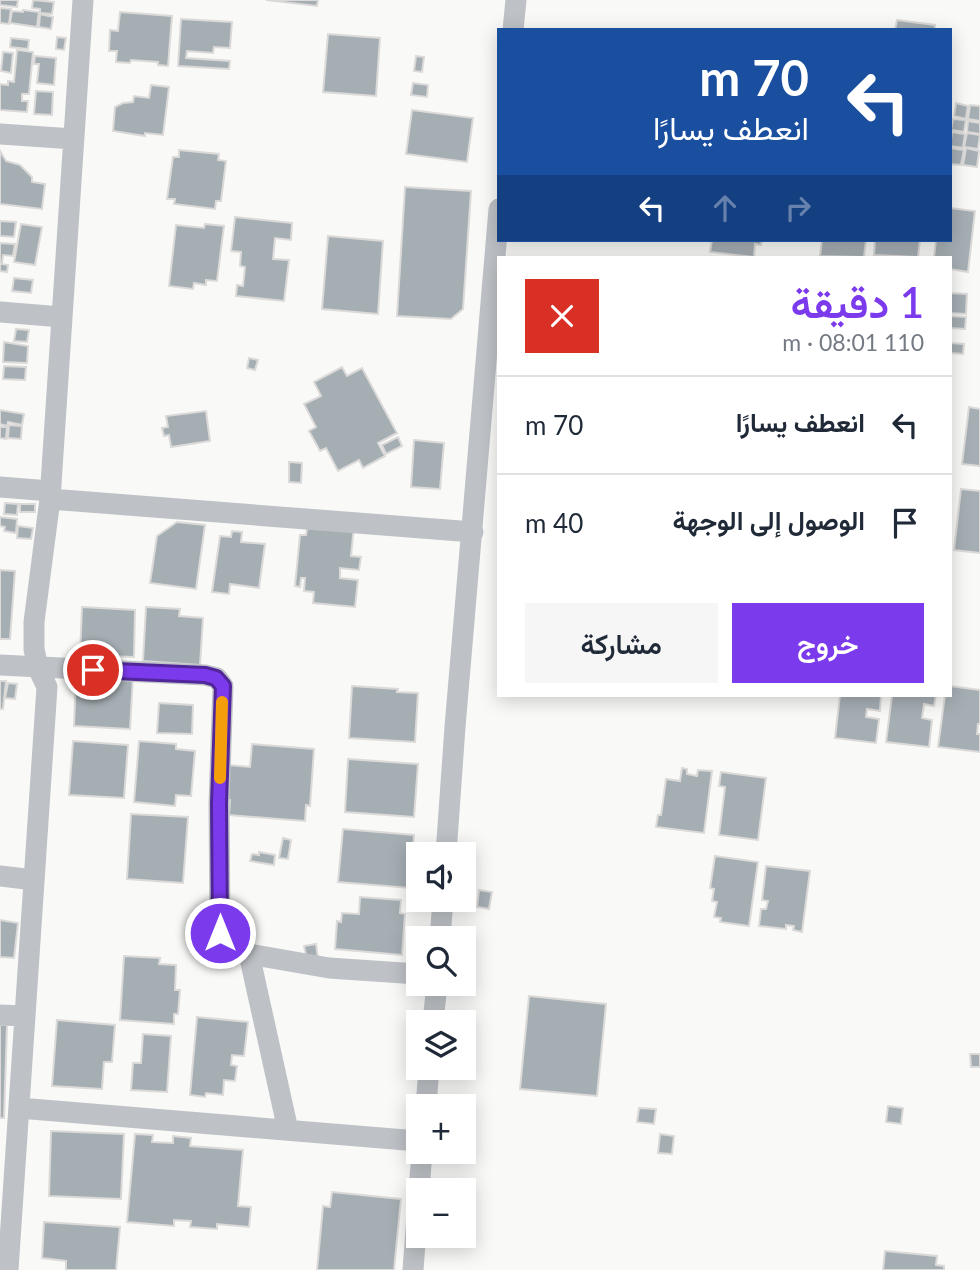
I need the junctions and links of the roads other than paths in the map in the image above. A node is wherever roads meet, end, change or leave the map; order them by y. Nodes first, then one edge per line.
1 (83, 0) edge
2 (516, 0) edge
3 (513, 28) edge
4 (0, 134) edge
5 (74, 139) junction
6 (497, 233) edge
7 (0, 312) edge
8 (62, 317) junction
9 (0, 487) edge
10 (50, 495) junction
11 (472, 532) junction
12 (0, 665) edge
13 (38, 668) junction
14 (447, 842) edge
15 (0, 876) edge
16 (34, 880) junction
17 (249, 954) junction
18 (406, 973) edge
19 (0, 1015) edge
20 (25, 1016) junction
21 (19, 1108) junction
22 (288, 1130) junction
23 (406, 1140) edge
24 (415, 1248) edge
25 (8, 1270) edge
26 (414, 1270) edge

1 - 5 street
2 - 3 street
4 - 5 street
5 - 8 street
6 - 11 street
7 - 8 street
8 - 10 street
9 - 10 street
10 - 11 street
10 - 13 street
11 - 14 street
12 - 13 street
13 - 16 street
13 - 17 street
15 - 16 street
16 - 20 street
17 - 18 street
17 - 22 street
19 - 20 street
20 - 21 street
21 - 22 street
21 - 25 street
22 - 23 street
24 - 26 street

